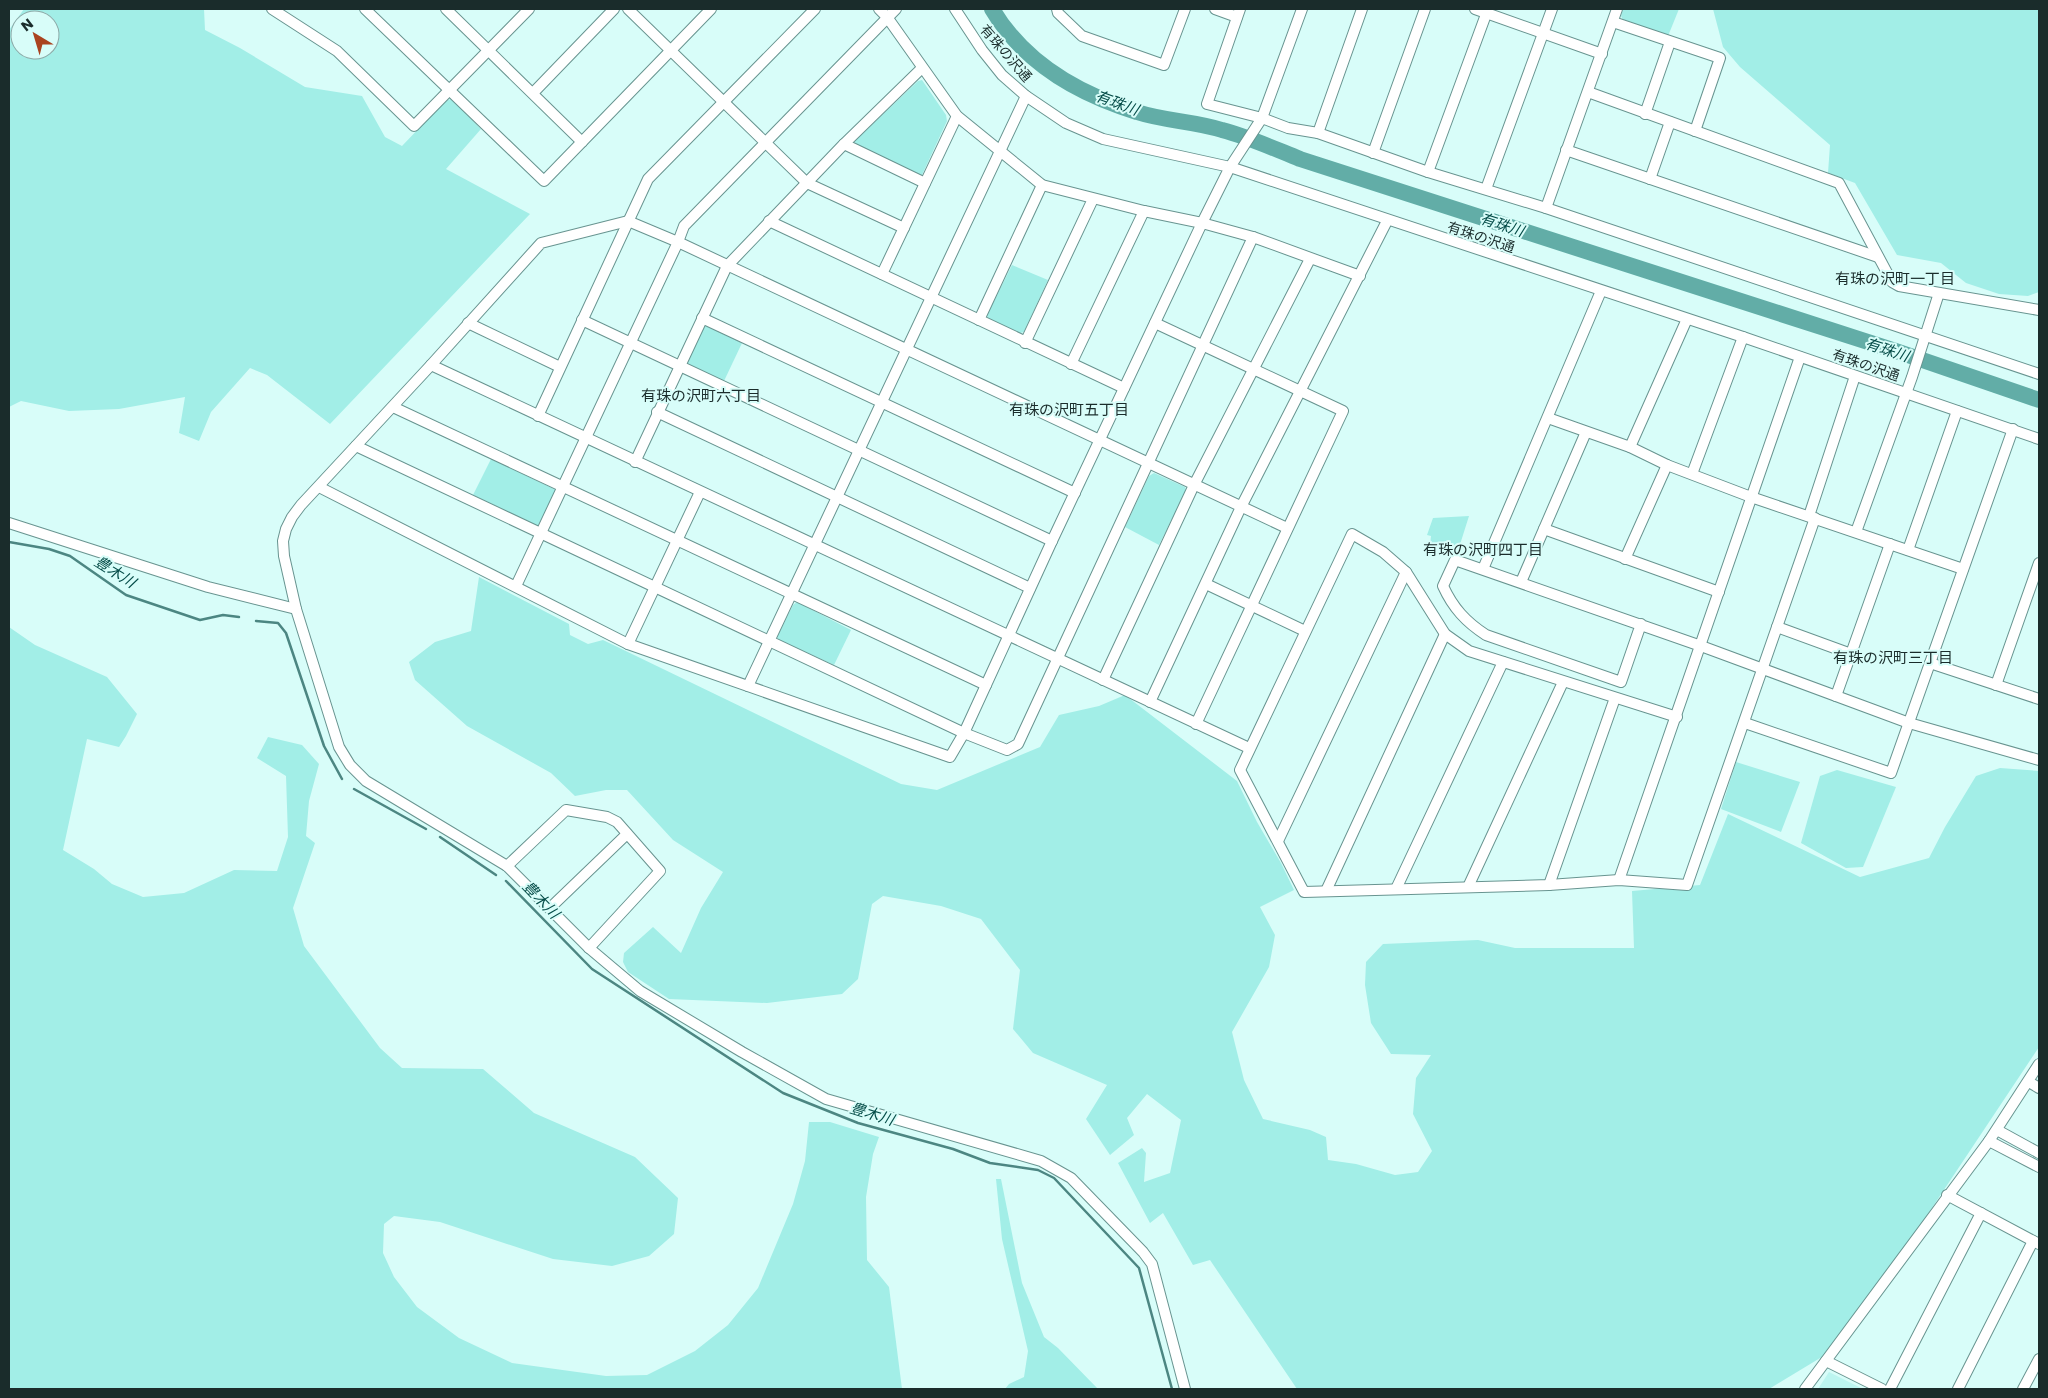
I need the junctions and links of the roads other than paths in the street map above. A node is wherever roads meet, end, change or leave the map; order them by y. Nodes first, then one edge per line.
1 (272, 9) edge
2 (365, 9) edge
3 (447, 9) edge
4 (529, 9) edge
5 (614, 9) edge
6 (628, 9) edge
7 (711, 9) edge
8 (816, 9) edge
9 (879, 9) edge
10 (896, 9) edge
11 (955, 9) edge
12 (1057, 9) edge
13 (1185, 9) edge
14 (1215, 9) edge
15 (1302, 9) edge
16 (1362, 9) edge
17 (1425, 9) edge
18 (1475, 9) edge
19 (1552, 9) edge
20 (1617, 9) edge
21 (1487, 11) edge
22 (1238, 13) edge
23 (887, 17) junction
24 (1613, 22) junction
25 (1544, 33) junction
26 (1670, 42) junction
27 (489, 50) junction
28 (670, 50) junction
29 (1602, 54) junction
30 (922, 68) junction
31 (449, 89) junction
32 (1588, 92) junction
33 (532, 93) junction
34 (1026, 96) junction
35 (724, 103) junction
36 (1645, 114) junction
37 (957, 116) junction
38 (1260, 121) junction
39 (1670, 122) junction
40 (1695, 131) junction
41 (1318, 133) junction
42 (582, 142) junction
43 (765, 143) junction
44 (844, 144) junction
45 (999, 150) junction
46 (1566, 150) junction
47 (1373, 153) junction
48 (1230, 167) junction
49 (1428, 172) junction
50 (1650, 179) junction
51 (806, 183) junction
52 (925, 183) junction
53 (1042, 185) junction
54 (1486, 189) junction
55 (1093, 199) junction
56 (1546, 208) junction
57 (1144, 211) junction
58 (1387, 220) junction
59 (628, 221) junction
60 (769, 221) junction
61 (1202, 223) junction
62 (904, 228) junction
63 (1253, 237) junction
64 (678, 242) junction
65 (1878, 257) junction
66 (1310, 259) junction
67 (727, 266) junction
68 (882, 274) junction
69 (1360, 276) junction
70 (1601, 291) junction
71 (1939, 293) junction
72 (930, 297) junction
73 (2039, 310) edge
74 (702, 318) junction
75 (1687, 319) junction
76 (582, 320) junction
77 (979, 320) junction
78 (468, 323) junction
79 (1155, 323) junction
80 (1743, 337) junction
81 (1924, 340) junction
82 (630, 342) junction
83 (1025, 343) junction
84 (1203, 346) junction
85 (906, 350) junction
86 (1800, 357) junction
87 (1071, 364) junction
88 (431, 365) junction
89 (679, 365) junction
90 (560, 367) junction
91 (1253, 369) junction
92 (2039, 374) edge
93 (1855, 376) junction
94 (1124, 388) junction
95 (1300, 391) junction
96 (1906, 393) junction
97 (882, 403) junction
98 (393, 407) junction
99 (1957, 411) junction
100 (657, 412) junction
101 (538, 416) junction
102 (1548, 418) junction
103 (2013, 429) junction
104 (1586, 432) junction
105 (587, 439) junction
106 (2039, 439) edge
107 (1100, 441) junction
108 (356, 446) junction
109 (1630, 447) junction
110 (859, 449) junction
111 (634, 462) junction
112 (1148, 463) junction
113 (1667, 465) junction
114 (1692, 474) junction
115 (1194, 485) junction
116 (319, 487) junction
117 (563, 487) junction
118 (700, 492) junction
119 (1075, 493) junction
120 (1751, 497) junction
121 (837, 498) junction
122 (1241, 507) junction
123 (1812, 517) junction
124 (9, 523) edge
125 (1287, 528) junction
126 (1544, 529) junction
127 (1856, 532) junction
128 (541, 533) junction
129 (677, 540) junction
130 (1052, 540) junction
131 (1890, 544) junction
132 (815, 546) junction
133 (1908, 550) junction
134 (1625, 559) junction
135 (2039, 564) edge
136 (1483, 569) junction
137 (1963, 569) junction
138 (1406, 572) junction
139 (1521, 582) junction
140 (1206, 584) junction
141 (516, 586) junction
142 (655, 586) junction
143 (1030, 588) junction
144 (1719, 592) junction
145 (792, 594) junction
146 (1252, 605) junction
147 (296, 609) junction
148 (1641, 624) junction
149 (1777, 627) junction
150 (1306, 631) junction
151 (1445, 634) junction
152 (1008, 636) junction
153 (770, 640) junction
154 (628, 644) junction
155 (1701, 646) junction
156 (1851, 654) junction
157 (1056, 659) junction
158 (1503, 662) junction
159 (1930, 663) junction
160 (1763, 669) junction
161 (1103, 680) junction
162 (1563, 682) junction
163 (1996, 684) junction
164 (986, 685) junction
165 (748, 686) junction
166 (1836, 696) junction
167 (1615, 698) junction
168 (2039, 699) edge
169 (1150, 702) junction
170 (1677, 717) junction
171 (1745, 722) junction
172 (1909, 723) junction
173 (1196, 724) junction
174 (964, 733) junction
175 (1249, 748) junction
176 (2039, 760) edge
177 (627, 834) junction
178 (1278, 841) junction
179 (507, 866) junction
180 (1619, 880) junction
181 (1549, 885) junction
182 (1468, 887) junction
183 (1396, 889) junction
184 (1326, 891) junction
185 (550, 908) junction
186 (589, 948) junction
187 (2039, 1064) edge
188 (2029, 1082) junction
189 (2039, 1088) edge
190 (1996, 1130) junction
191 (1989, 1141) junction
192 (2039, 1153) edge
193 (2039, 1167) edge
194 (1947, 1195) junction
195 (1981, 1213) junction
196 (2036, 1243) edge
197 (2039, 1359) edge
198 (1826, 1361) junction
199 (1185, 1389) edge
200 (1805, 1389) edge
201 (1882, 1389) edge
202 (1890, 1389) edge
203 (1958, 1389) edge
204 (2024, 1389) edge

1 - 31 street
2 - 31 street
3 - 27 street
4 - 27 street
5 - 33 street
6 - 28 street
7 - 28 street
8 - 35 street
9 - 23 street
10 - 23 street
11 - 34 street, 有珠の沢通
12 - 13 street
14 - 22 street
15 - 38 street
16 - 41 street
17 - 47 street
18 - 21 street
19 - 25 street
20 - 24 street
21 - 25 street
21 - 49 street
22 - 38 street
23 - 30 street
23 - 43 street
24 - 26 street
24 - 29 street
25 - 29 street
25 - 54 street
26 - 36 street
26 - 40 street
27 - 31 street
27 - 33 street
28 - 35 street
28 - 42 street
29 - 32 street
30 - 37 street
30 - 44 street
31 - 42 street
32 - 36 street
32 - 46 street
33 - 42 street
34 - 45 street
34 - 48 street, 有珠の沢通
35 - 43 street
35 - 59 street
36 - 39 street
37 - 45 street
37 - 52 street
38 - 41 street
38 - 48 street
39 - 40 street
39 - 50 street
40 - 65 street
41 - 47 street
43 - 51 street
43 - 64 street
44 - 51 street
44 - 52 street
45 - 53 street
45 - 72 street
46 - 50 street
46 - 56 street
47 - 49 street
48 - 58 street, 有珠の沢通
48 - 61 street
49 - 54 street
50 - 65 street
51 - 60 street
51 - 62 street
52 - 62 street
53 - 55 street
53 - 77 street
54 - 56 street
55 - 57 street
55 - 83 street
56 - 81 street
57 - 61 street
57 - 87 street
58 - 69 street
58 - 70 street, 有珠の沢通
59 - 64 street
59 - 76 street
59 - 78 street
60 - 67 street
60 - 68 street
61 - 63 street
61 - 79 street
62 - 68 street
63 - 66 street
63 - 84 street
64 - 67 street
64 - 82 street
65 - 71 street
66 - 69 street
66 - 91 street
67 - 74 street
67 - 85 street
68 - 72 street
69 - 95 street
70 - 75 street, 有珠の沢通
70 - 102 street
71 - 73 street
71 - 81 street
72 - 77 street
72 - 85 street
74 - 89 street
74 - 97 street
75 - 80 street, 有珠の沢通
75 - 109 street
76 - 82 street
76 - 90 street
77 - 83 street
78 - 88 street
78 - 90 street
79 - 84 street
79 - 94 street
80 - 86 street, 有珠の沢通
80 - 114 street
81 - 92 street
81 - 96 street
82 - 89 street
82 - 105 street
83 - 87 street
84 - 91 street
84 - 112 street
85 - 97 street
85 - 107 street
86 - 93 street, 有珠の沢通
86 - 120 street
87 - 94 street
88 - 98 street
88 - 101 street
89 - 100 street
89 - 110 street
90 - 101 street
91 - 95 street
91 - 115 street
93 - 96 street, 有珠の沢通
93 - 123 street
94 - 107 street
95 - 122 street
95 - 125 street
96 - 99 street, 有珠の沢通
96 - 127 street
97 - 110 street
97 - 119 street
98 - 108 street
98 - 117 street
99 - 103 street, 有珠の沢通
99 - 133 street
100 - 111 street
100 - 121 street
101 - 105 street
102 - 104 street
102 - 136 street
103 - 106 street, 有珠の沢通
103 - 137 street
104 - 109 street
104 - 126 street
105 - 111 street
105 - 117 street
107 - 112 street
107 - 119 street
108 - 116 street
108 - 128 street
109 - 113 street
110 - 121 street
110 - 130 street
111 - 118 street
112 - 115 street
112 - 157 street
113 - 114 street
113 - 134 street
114 - 120 street
115 - 122 street
115 - 161 street
116 - 141 street
116 - 147 street
117 - 128 street
117 - 129 street
118 - 129 street
118 - 132 street
119 - 130 street
120 - 123 street
120 - 144 street
121 - 132 street
121 - 143 street
122 - 125 street
122 - 140 street
123 - 127 street
123 - 149 street
124 - 147 street
125 - 146 street
126 - 134 street
126 - 139 street
127 - 131 street
128 - 141 street
128 - 142 street
129 - 142 street
129 - 145 street
130 - 143 street
131 - 133 street
131 - 156 street
132 - 145 street
132 - 152 street
133 - 137 street
134 - 144 street
135 - 163 street
136 - 139 street
136 - 148 street
137 - 159 street
138 - 150 street
138 - 151 street
138 - 178 street
139 - 148 street
140 - 146 street
140 - 169 street
141 - 154 street
142 - 153 street
142 - 154 street
143 - 152 street
144 - 155 street
145 - 153 street
145 - 164 street
146 - 150 street
146 - 173 street
147 - 179 street
148 - 155 street
149 - 156 street
149 - 160 street
150 - 175 street
151 - 158 street
151 - 184 street
152 - 157 street
152 - 164 street
153 - 165 street
153 - 174 street
154 - 165 street
155 - 160 street
155 - 170 street
156 - 166 street
157 - 161 street
157 - 174 street
158 - 162 street
158 - 183 street
159 - 163 street
159 - 172 street
160 - 166 street
160 - 171 street
161 - 169 street
162 - 167 street
162 - 182 street
163 - 168 street
164 - 174 street
165 - 174 street
166 - 172 street
167 - 170 street
167 - 181 street
169 - 173 street
170 - 180 street
171 - 172 street
171 - 180 street
172 - 176 street
173 - 175 street
175 - 178 street
177 - 179 street
177 - 185 street
177 - 186 street
178 - 184 street
179 - 185 street
180 - 181 street
181 - 182 street
182 - 183 street
183 - 184 street
185 - 186 street
186 - 199 street
187 - 188 street
188 - 189 street
188 - 190 street
190 - 191 street
190 - 192 street
191 - 193 street
191 - 194 street
194 - 195 street
194 - 198 street
195 - 196 street
195 - 202 street
196 - 203 street
197 - 204 street
198 - 200 street
198 - 201 street

